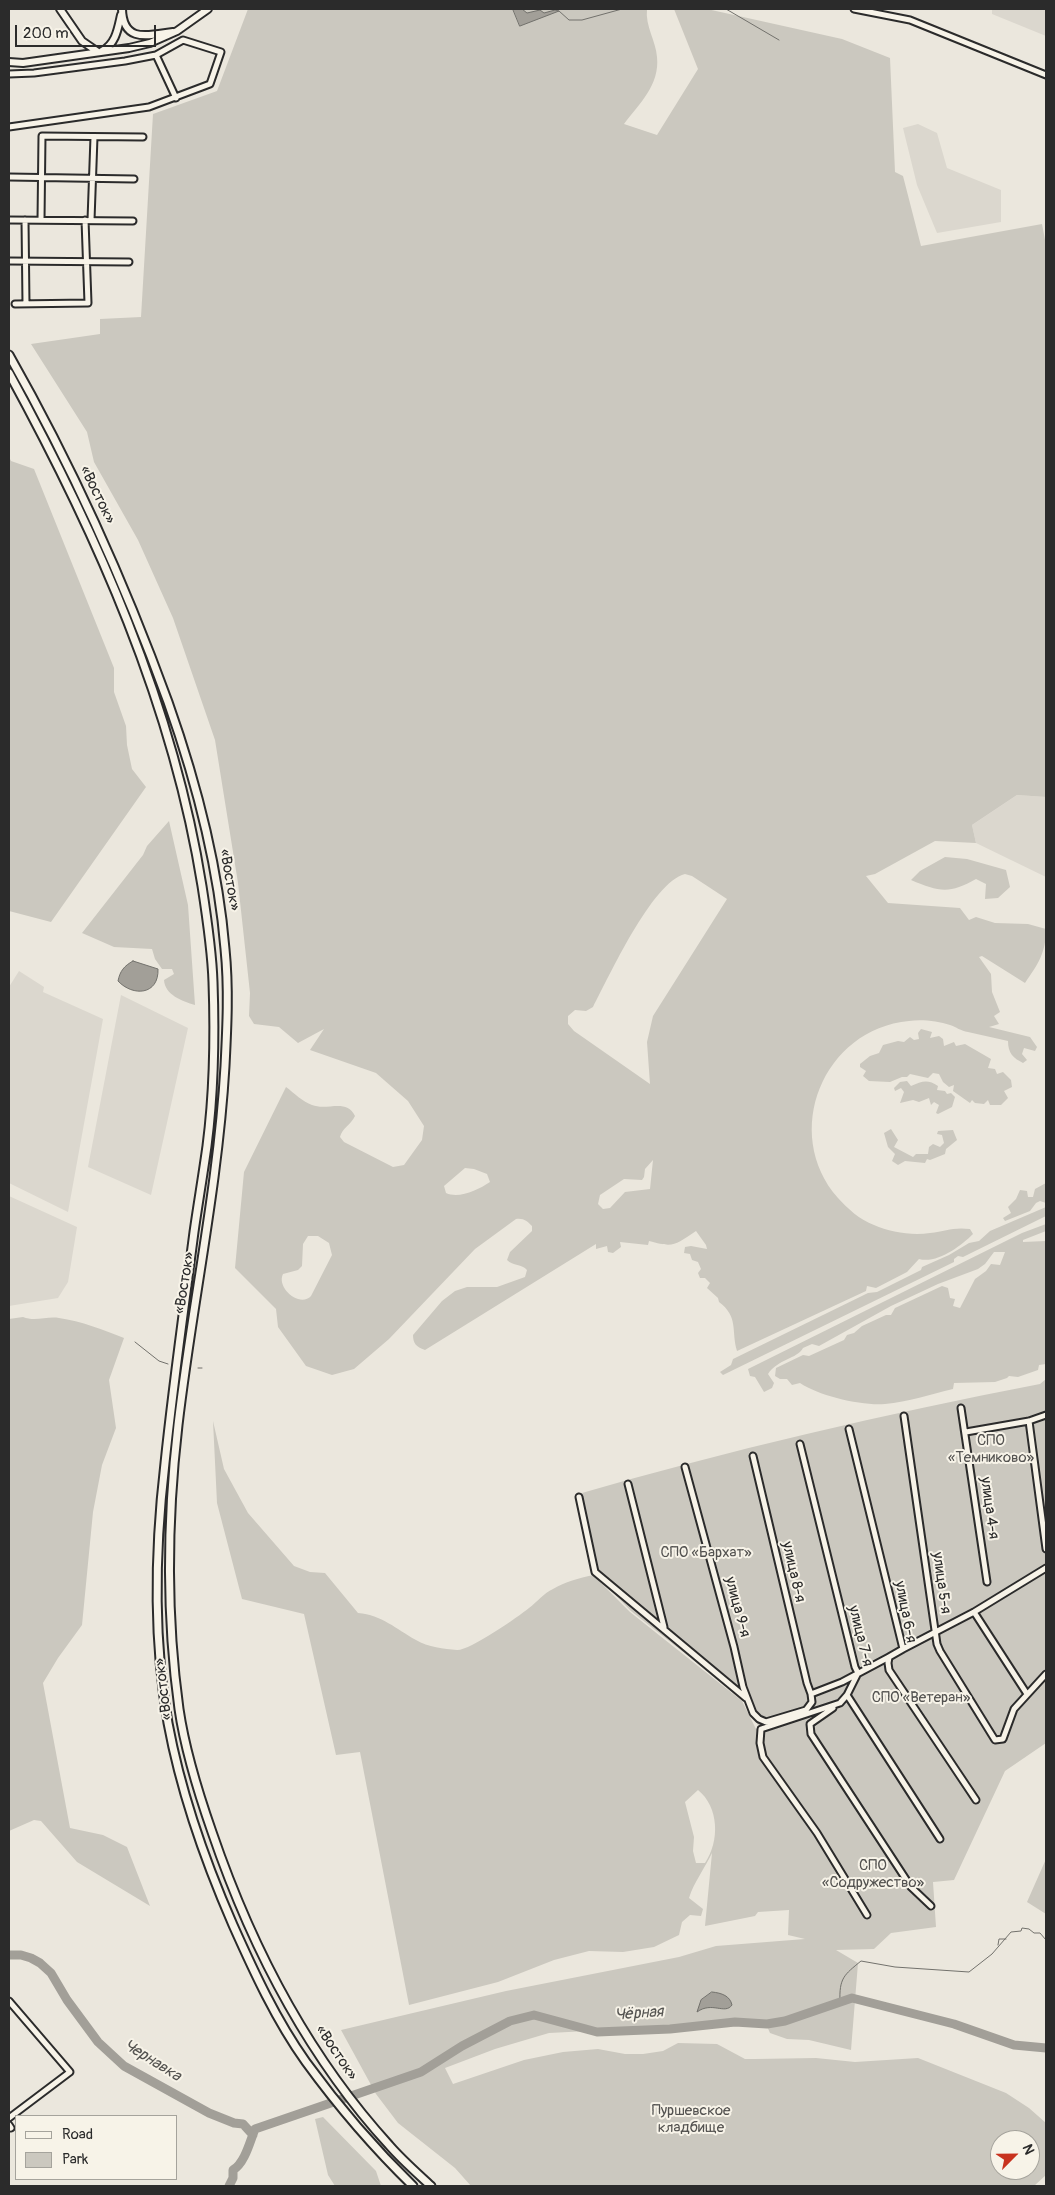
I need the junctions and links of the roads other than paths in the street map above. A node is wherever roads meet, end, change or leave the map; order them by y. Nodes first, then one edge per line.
1 (60, 9) edge
2 (122, 9) edge
3 (208, 9) edge
4 (854, 9) edge
5 (891, 9) edge
6 (891, 16) junction
7 (177, 31) junction
8 (100, 52) junction
9 (81, 55) junction
10 (156, 55) junction
11 (9, 62) edge
12 (83, 67) junction
13 (9, 74) edge
14 (1046, 75) edge
15 (176, 98) junction
16 (9, 127) edge
17 (94, 137) junction
18 (143, 137) dead end
19 (9, 177) edge
20 (40, 178) junction
21 (92, 178) junction
22 (134, 179) dead end
23 (9, 220) edge
24 (25, 220) junction
25 (41, 220) junction
26 (88, 220) junction
27 (133, 221) dead end
28 (9, 261) edge
29 (25, 261) junction
30 (86, 262) junction
31 (128, 262) dead end
32 (14, 304) dead end
33 (26, 304) junction
34 (9, 355) edge
35 (9, 373) edge
36 (961, 1408) dead end
37 (1046, 1415) edge
38 (904, 1416) dead end
39 (1029, 1421) junction
40 (849, 1429) dead end
41 (966, 1432) junction
42 (800, 1444) dead end
43 (753, 1456) dead end
44 (685, 1467) dead end
45 (628, 1484) dead end
46 (579, 1497) dead end
47 (1046, 1549) edge
48 (1046, 1568) edge
49 (987, 1582) dead end
50 (974, 1612) junction
51 (664, 1628) junction
52 (935, 1633) junction
53 (903, 1649) junction
54 (889, 1657) junction
55 (858, 1673) junction
56 (1046, 1674) edge
57 (811, 1694) junction
58 (1027, 1694) junction
59 (847, 1695) junction
60 (747, 1698) junction
61 (840, 1703) junction
62 (976, 1800) dead end
63 (940, 1839) dead end
64 (932, 1906) dead end
65 (867, 1916) dead end
66 (9, 2001) edge
67 (9, 2118) edge
68 (413, 2186) edge
69 (431, 2186) edge

1 - 8 main road
2 - 7 main road
2 - 8 main road
3 - 7 main road
4 - 6 street
5 - 6 street
6 - 14 street
7 - 8 main road
8 - 9 main road
9 - 11 main road
9 - 12 street
10 - 12 street
10 - 15 street
10 - 15 street
12 - 13 street
15 - 16 street
17 - 18 street
17 - 20 street
17 - 21 street
19 - 20 street
20 - 21 street
20 - 25 street
21 - 22 street
21 - 26 street
23 - 24 street
24 - 25 street
24 - 29 street
25 - 26 street
26 - 27 street
26 - 30 street
28 - 29 street
29 - 30 street
29 - 33 street
30 - 31 street
30 - 33 street
32 - 33 street
34 - 69 highway, «Восток»
35 - 68 highway, «Восток»
36 - 41 street, улица 4-я
37 - 39 street
38 - 52 street, улица 5-я
39 - 41 street
39 - 47 street
40 - 53 street, улица 6-я
41 - 49 street, улица 4-я
42 - 55 street, улица 7-я
43 - 57 street, улица 8-я
44 - 60 street, улица 9-я
45 - 51 street
46 - 51 street
48 - 50 street
50 - 52 street
50 - 58 street
51 - 60 street
52 - 53 street
52 - 58 street, улица 5-я
53 - 54 street, улица 6-я
54 - 55 street
54 - 62 street, улица 6-я
55 - 57 street
55 - 59 street, улица 7-я
56 - 58 street
57 - 60 street, улица 9-я
59 - 61 street, улица 7-я
59 - 63 street
61 - 64 street, улица 7-я
61 - 65 street
66 - 67 street

